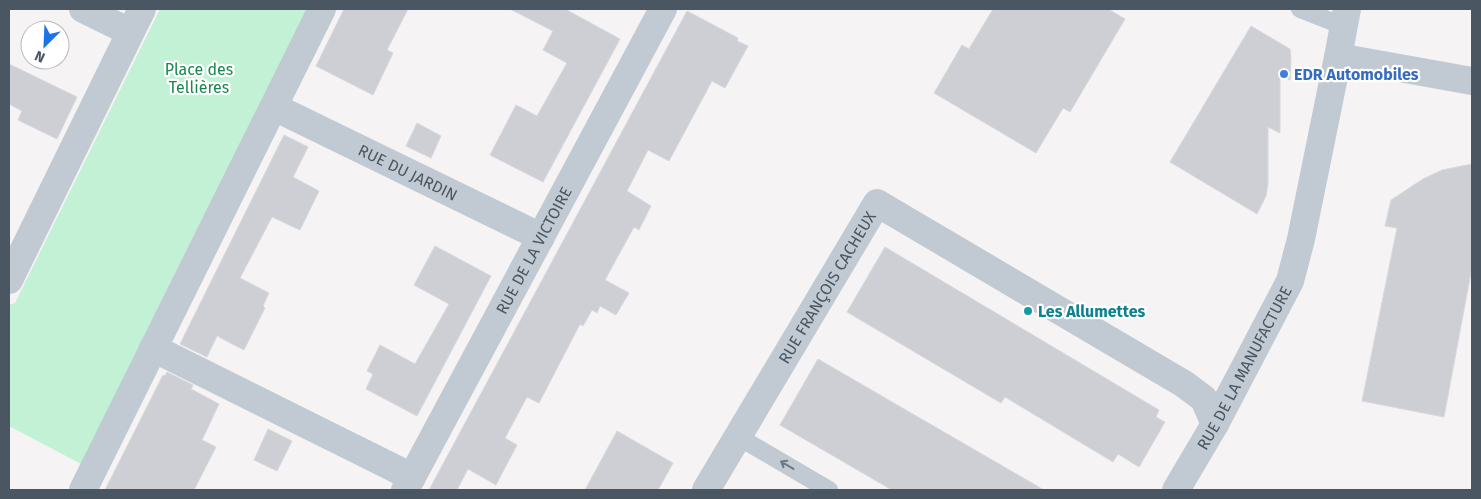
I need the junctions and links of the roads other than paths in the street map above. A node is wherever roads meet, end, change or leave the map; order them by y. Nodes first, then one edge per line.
1 (83, 9) edge
2 (322, 9) edge
3 (662, 9) edge
4 (1300, 9) edge
5 (1345, 17) edge
6 (136, 20) edge
7 (1338, 57) junction
8 (1472, 80) edge
9 (274, 107) junction
10 (541, 237) junction
11 (9, 280) edge
12 (154, 348) junction
13 (1215, 424) junction
14 (737, 436) junction
15 (408, 484) edge
16 (83, 490) edge
17 (706, 490) edge
18 (829, 490) edge
19 (1176, 490) edge

1 - 6 street
2 - 9 street
3 - 10 street, RUE DE LA VICTOIRE
4 - 5 lane
5 - 7 street, RUE DE LA MANUFACTURE
6 - 11 street
7 - 8 street
7 - 13 street, RUE DE LA MANUFACTURE
9 - 10 street, RUE DU JARDIN
9 - 12 street
10 - 15 street, RUE DE LA VICTOIRE
12 - 15 street
12 - 16 street
13 - 14 street, RUE FRANÇOIS CACHEUX
13 - 19 street, RUE DE LA MANUFACTURE
14 - 17 street, RUE FRANÇOIS CACHEUX
18 -> 14 lane

